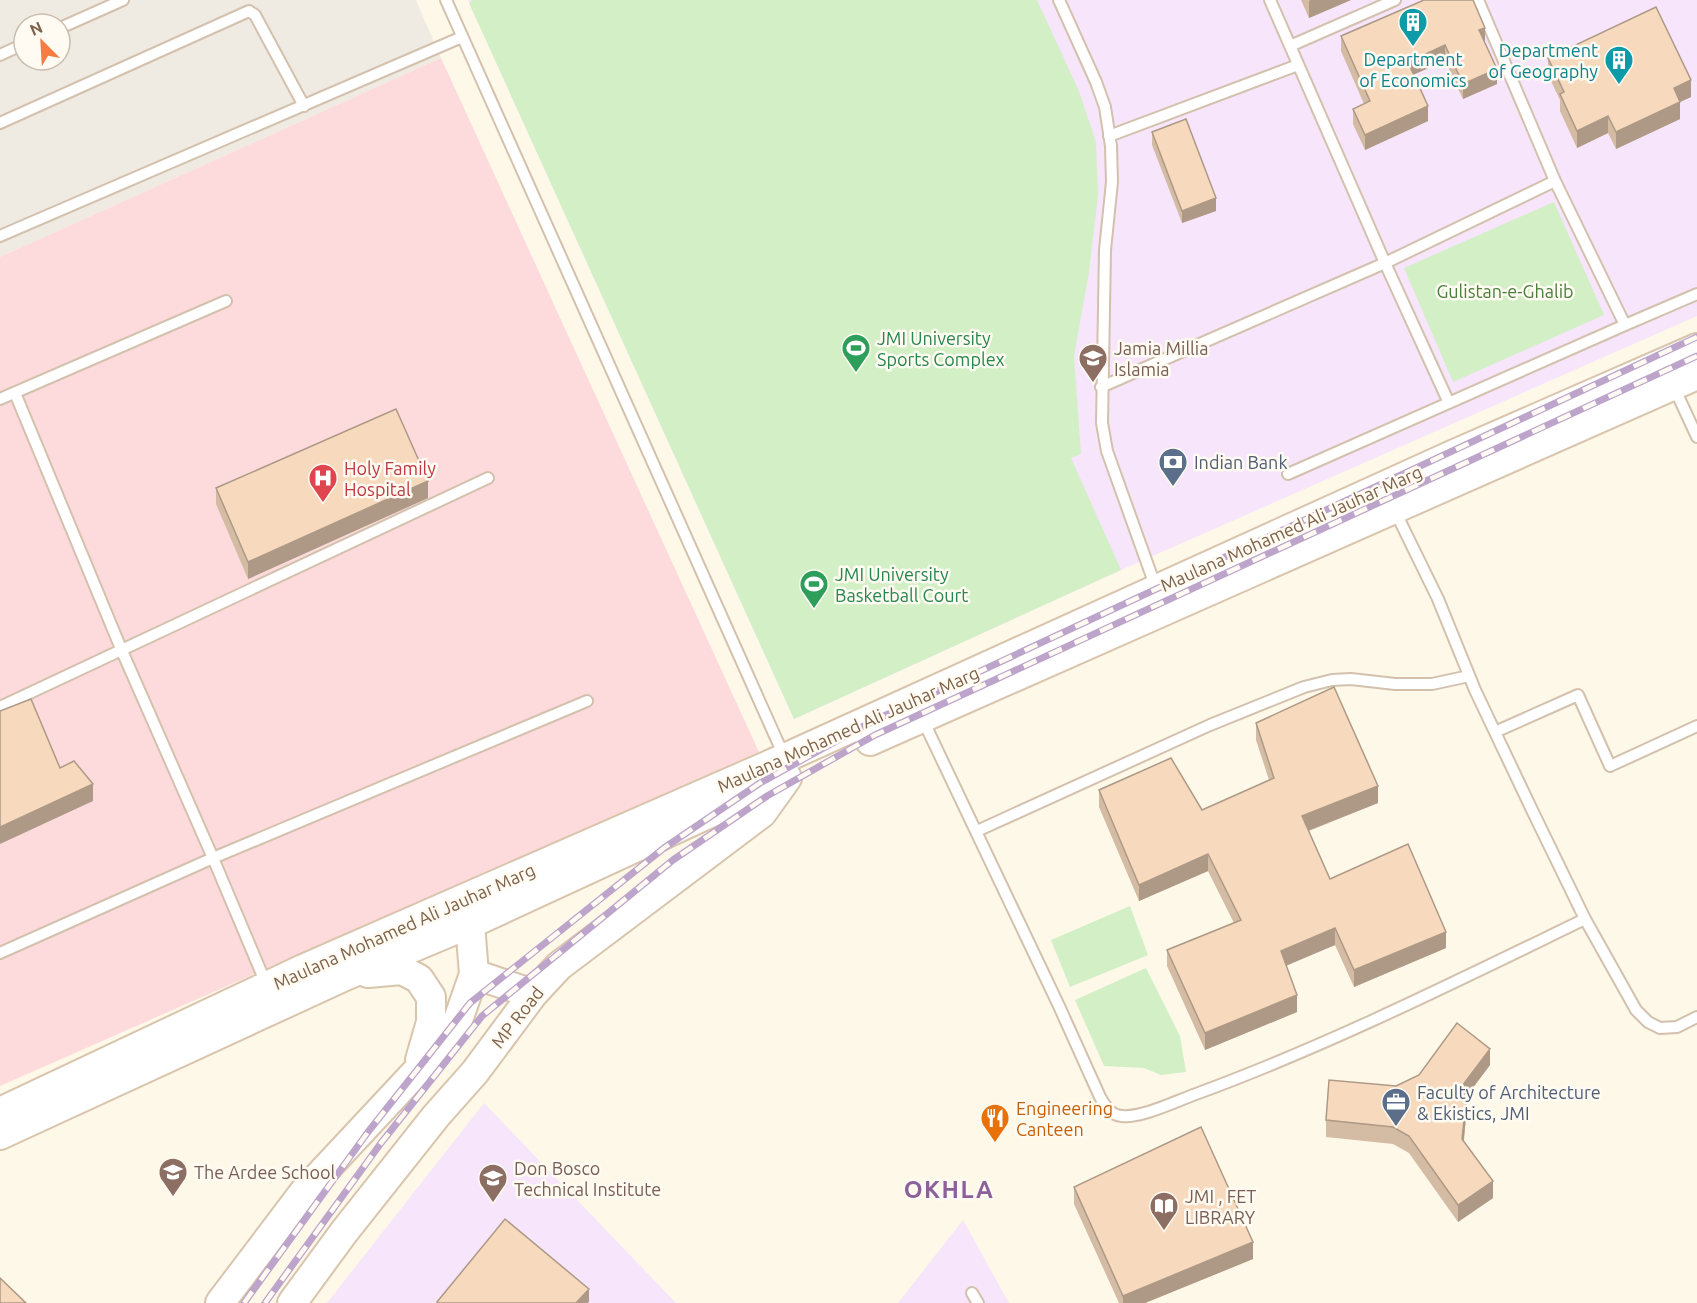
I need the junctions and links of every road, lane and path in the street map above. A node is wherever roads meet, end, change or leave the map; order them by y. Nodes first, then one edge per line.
1 (123, 0) edge
2 (446, 0) edge
3 (1059, 0) edge
4 (1270, 0) edge
5 (1395, 0) edge
6 (1478, 0) edge
7 (72, 23) edge
8 (462, 38) junction
9 (1290, 46) junction
10 (1298, 65) junction
11 (304, 106) junction
12 (0, 123) edge
13 (1109, 136) junction
14 (1555, 181) junction
15 (0, 236) edge
16 (1385, 263) junction
17 (1697, 294) edge
18 (226, 301) dead end
19 (1625, 325) junction
20 (1697, 348) edge
21 (1685, 380) edge
22 (1101, 387) junction
23 (15, 393) junction
24 (0, 399) edge
25 (1449, 403) junction
26 (1557, 423) junction
27 (1697, 437) edge
28 (1288, 474) dead end
29 (488, 478) dead end
30 (1394, 509) junction
31 (1156, 588) junction
32 (122, 651) junction
33 (1470, 676) junction
34 (587, 700) dead end
35 (0, 707) edge
36 (922, 718) junction
37 (1697, 726) edge
38 (1495, 732) junction
39 (784, 766) junction
40 (977, 831) junction
41 (213, 858) junction
42 (464, 913) junction
43 (1585, 919) junction
44 (0, 953) edge
45 (474, 974) junction
46 (345, 975) junction
47 (267, 986) junction
48 (533, 994) junction
49 (1697, 1017) edge
50 (417, 1071) junction
51 (0, 1112) edge
52 (0, 1135) edge
53 (972, 1293) dead end
54 (220, 1303) edge
55 (292, 1303) edge
56 (978, 1303) edge

1 - 7 lane
2 - 8 lane
3 - 13 lane
4 - 9 lane
5 - 9 lane
6 - 14 lane
8 - 11 lane
8 - 39 lane
9 - 10 lane
10 - 13 lane
10 - 16 lane
11 - 12 lane
11 - 15 lane
13 - 22 lane
14 - 16 lane
14 - 19 lane
16 - 22 lane
16 - 25 lane
17 - 19 lane
18 - 23 lane
19 - 25 lane
20 - 26 main road, Maulana Mohamed Ali Jauhar Marg
21 - 26 main road, Maulana Mohamed Ali Jauhar Marg
21 - 27 lane
22 - 31 lane
23 - 24 lane
23 - 32 lane
25 - 28 lane
26 - 30 main road, Maulana Mohamed Ali Jauhar Marg
26 - 31 main road, Maulana Mohamed Ali Jauhar Marg
29 - 32 lane
30 - 33 lane
30 - 36 main road, Maulana Mohamed Ali Jauhar Marg
31 - 39 main road, Maulana Mohamed Ali Jauhar Marg
32 - 35 lane
32 - 41 lane
33 - 38 lane
33 - 40 lane
34 - 41 lane
36 - 39 main road, Maulana Mohamed Ali Jauhar Marg
36 - 40 lane
37 - 38 lane
38 - 43 lane
39 - 42 main road, Maulana Mohamed Ali Jauhar Marg
39 - 48 main road, MP Road
40 - 43 lane
41 - 44 lane
41 - 47 lane
42 - 45 main road
42 - 46 main road, Maulana Mohamed Ali Jauhar Marg
42 - 47 main road, Maulana Mohamed Ali Jauhar Marg
43 - 49 lane
45 - 48 main road
45 - 50 main road
46 - 50 main road
46 - 52 main road, Maulana Mohamed Ali Jauhar Marg
47 - 51 main road, Maulana Mohamed Ali Jauhar Marg
48 - 55 main road, MP Road
50 - 54 main road
53 - 56 lane

